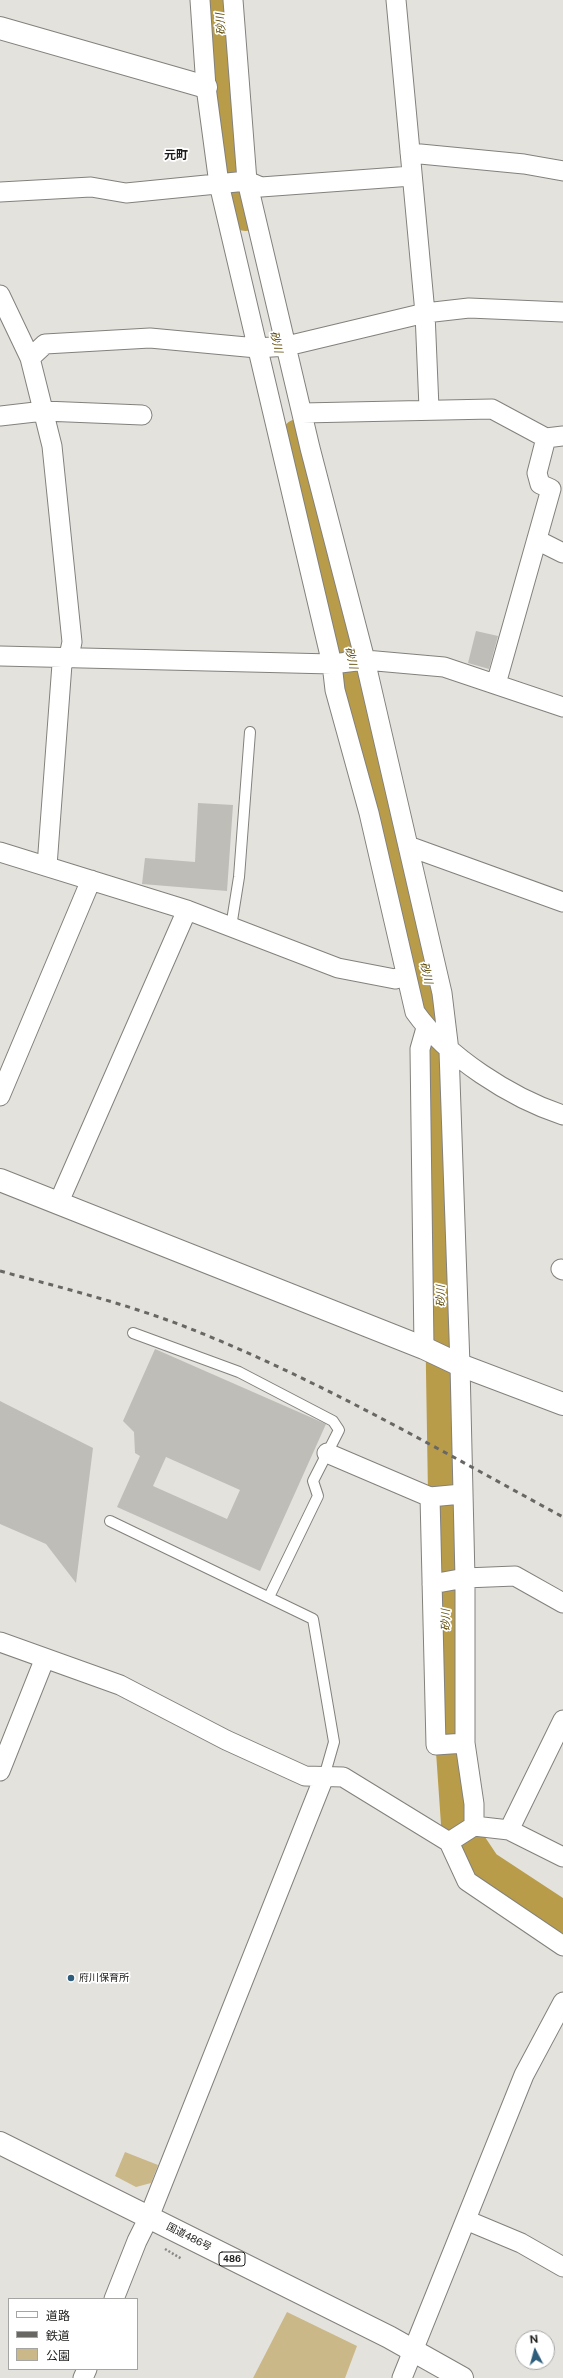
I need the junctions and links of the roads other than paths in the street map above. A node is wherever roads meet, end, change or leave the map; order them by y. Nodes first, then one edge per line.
1 (200, 0) edge
2 (233, 0) edge
3 (396, 0) edge
4 (0, 28) edge
5 (206, 87) junction
6 (410, 153) junction
7 (563, 171) edge
8 (412, 176) junction
9 (247, 181) junction
10 (219, 184) junction
11 (0, 192) edge
12 (0, 296) edge
13 (424, 312) junction
14 (563, 312) edge
15 (287, 346) junction
16 (257, 348) junction
17 (30, 358) junction
18 (428, 408) junction
19 (44, 411) junction
20 (302, 413) junction
21 (142, 415) dead end
22 (0, 416) edge
23 (554, 437) edge
24 (537, 540) junction
25 (563, 553) edge
26 (0, 656) edge
27 (69, 656) junction
28 (365, 660) junction
29 (332, 664) junction
30 (496, 684) junction
31 (563, 707) edge
32 (250, 732) dead end
33 (408, 846) junction
34 (0, 852) edge
35 (47, 866) junction
36 (91, 880) junction
37 (563, 902) edge
38 (187, 910) junction
39 (231, 927) junction
40 (406, 976) junction
41 (426, 1028) junction
42 (449, 1051) junction
43 (0, 1096) edge
44 (562, 1110) edge
45 (0, 1180) edge
46 (58, 1204) junction
47 (133, 1333) dead end
48 (424, 1348) junction
49 (460, 1365) junction
50 (563, 1404) edge
51 (327, 1453) junction
52 (462, 1494) junction
53 (430, 1497) junction
54 (110, 1521) dead end
55 (465, 1578) junction
56 (432, 1584) junction
57 (269, 1597) junction
58 (563, 1603) edge
59 (0, 1642) edge
60 (45, 1658) junction
61 (563, 1720) edge
62 (465, 1743) junction
63 (0, 1771) edge
64 (324, 1777) junction
65 (474, 1826) junction
66 (509, 1830) junction
67 (448, 1842) junction
68 (563, 1858) edge
69 (563, 1946) edge
70 (563, 2002) edge
71 (0, 2143) edge
72 (149, 2217) junction
73 (466, 2220) junction
74 (563, 2267) edge
75 (114, 2298) edge
76 (413, 2351) junction
77 (402, 2378) edge
78 (462, 2378) edge

1 - 5 street
2 - 9 street
3 - 6 street
4 - 5 main road
5 - 10 street
6 - 7 street
6 - 8 street
8 - 9 street
8 - 13 street
9 - 10 street
9 - 15 street
10 - 11 street
10 - 16 street
12 - 17 street
13 - 14 street
13 - 15 street
13 - 18 street
15 - 16 street
15 - 20 street
16 - 17 street
16 - 29 street
17 - 19 street
18 - 20 street
18 - 23 street
19 - 21 street
19 - 22 street
19 - 27 street
20 - 28 street
23 - 24 street
24 - 25 street
24 - 30 street
26 - 27 street
27 - 29 street
27 - 35 street
28 - 29 street
28 - 30 street
28 - 33 street
29 - 40 street
30 - 31 street
32 - 39 lane
33 - 37 street
33 - 42 street
34 - 35 street
35 - 36 street
36 - 38 street
36 - 43 street
38 - 39 street
38 - 46 street
39 - 40 street
40 - 41 street
41 - 42 street
41 - 48 street
42 - 44 street
42 - 49 street
45 - 46 main road
46 - 48 main road
47 - 51 lane
48 - 49 main road
49 - 50 main road
49 - 52 street
51 - 53 street
51 - 57 lane
52 - 53 street
52 - 55 street
53 - 56 street
54 - 57 lane
55 - 56 street
55 - 58 street
55 - 62 street
56 - 62 street
57 - 64 lane
59 - 60 street
60 - 63 street
60 - 64 street
61 - 66 street
62 - 65 street
64 - 67 street
64 - 72 street
65 - 66 street
65 - 67 street
66 - 68 street
67 - 69 street
70 - 73 street
71 - 72 main road, 国道486号 / 486
72 - 75 street
72 - 76 main road, 国道486号 / 486
73 - 74 street
73 - 76 street
76 - 77 street
76 - 78 main road, 国道486号 / 486

